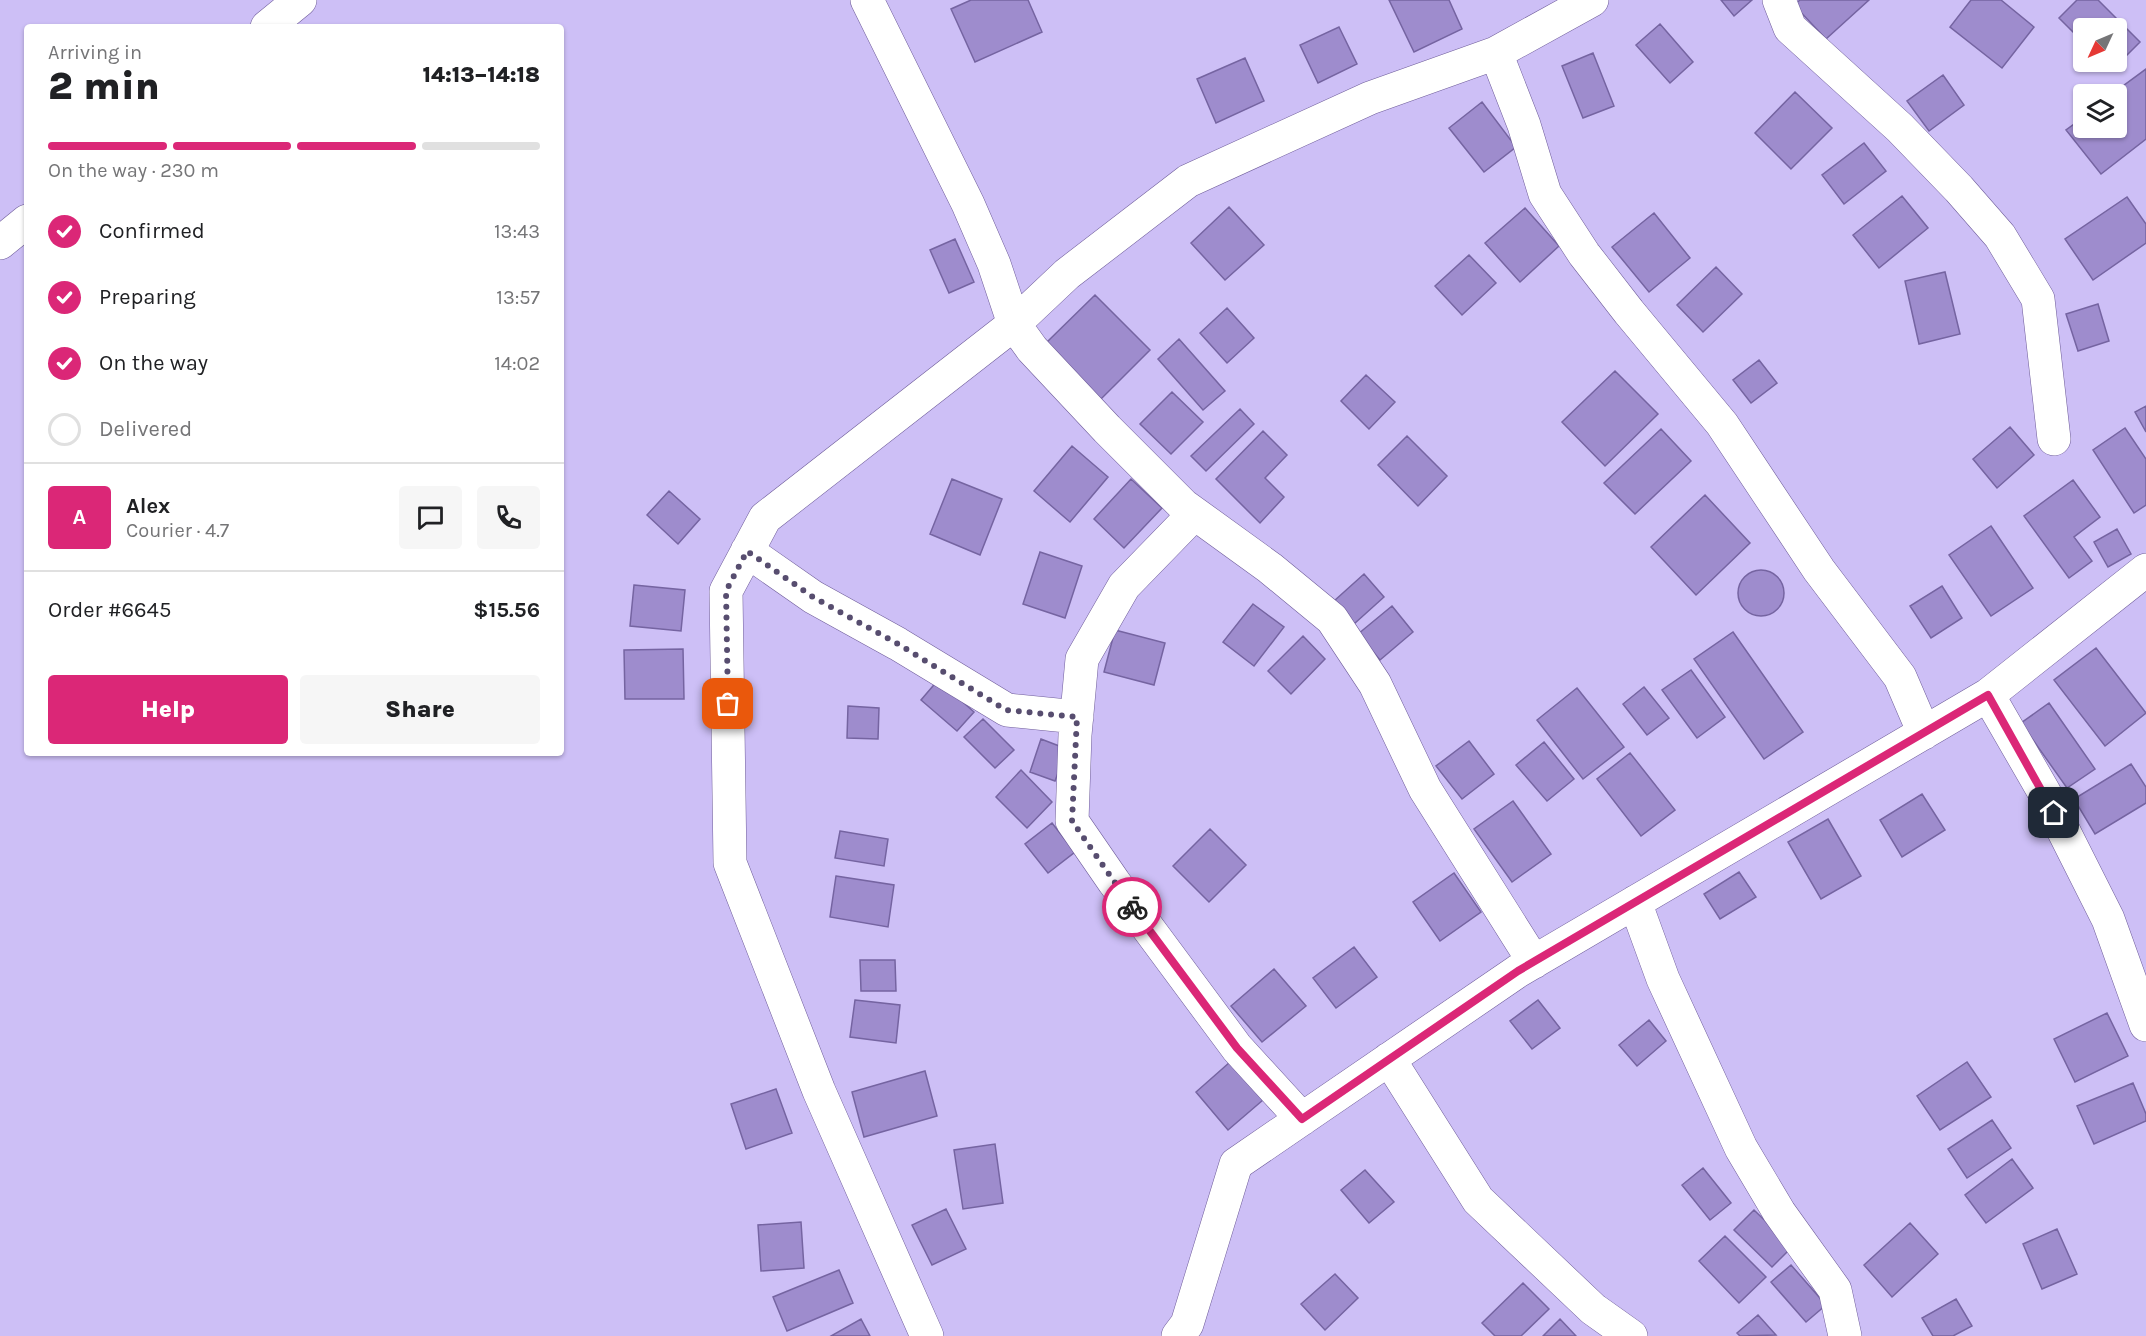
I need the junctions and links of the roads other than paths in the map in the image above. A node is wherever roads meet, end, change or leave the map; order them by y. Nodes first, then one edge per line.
1 (867, 0) edge
2 (1592, 0) edge
3 (1779, 0) edge
4 (293, 2) edge
5 (270, 24) edge
6 (1496, 53) junction
7 (24, 223) edge
8 (0, 243) edge
9 (1014, 324) junction
10 (2054, 439) dead end
11 (1194, 514) junction
12 (747, 551) junction
13 (2146, 570) edge
14 (1988, 695) junction
15 (1077, 717) junction
16 (1924, 733) junction
17 (1635, 902) junction
18 (1534, 962) junction
19 (2146, 1025) edge
20 (1389, 1059) junction
21 (1302, 1119) junction
22 (927, 1336) edge
23 (1178, 1336) edge
24 (1630, 1336) edge
25 (1845, 1336) edge

1 - 9 street
2 - 6 street
3 - 10 street
4 - 5 street
6 - 9 street
6 - 16 street
7 - 8 street
9 - 11 street
9 - 12 street
11 - 15 street
11 - 18 street
12 - 15 street
12 - 22 street
13 - 14 street
14 - 16 street
14 - 19 street
15 - 21 street
16 - 17 street
17 - 18 street
17 - 25 street
18 - 20 street
20 - 21 street
20 - 24 street
21 - 23 street

